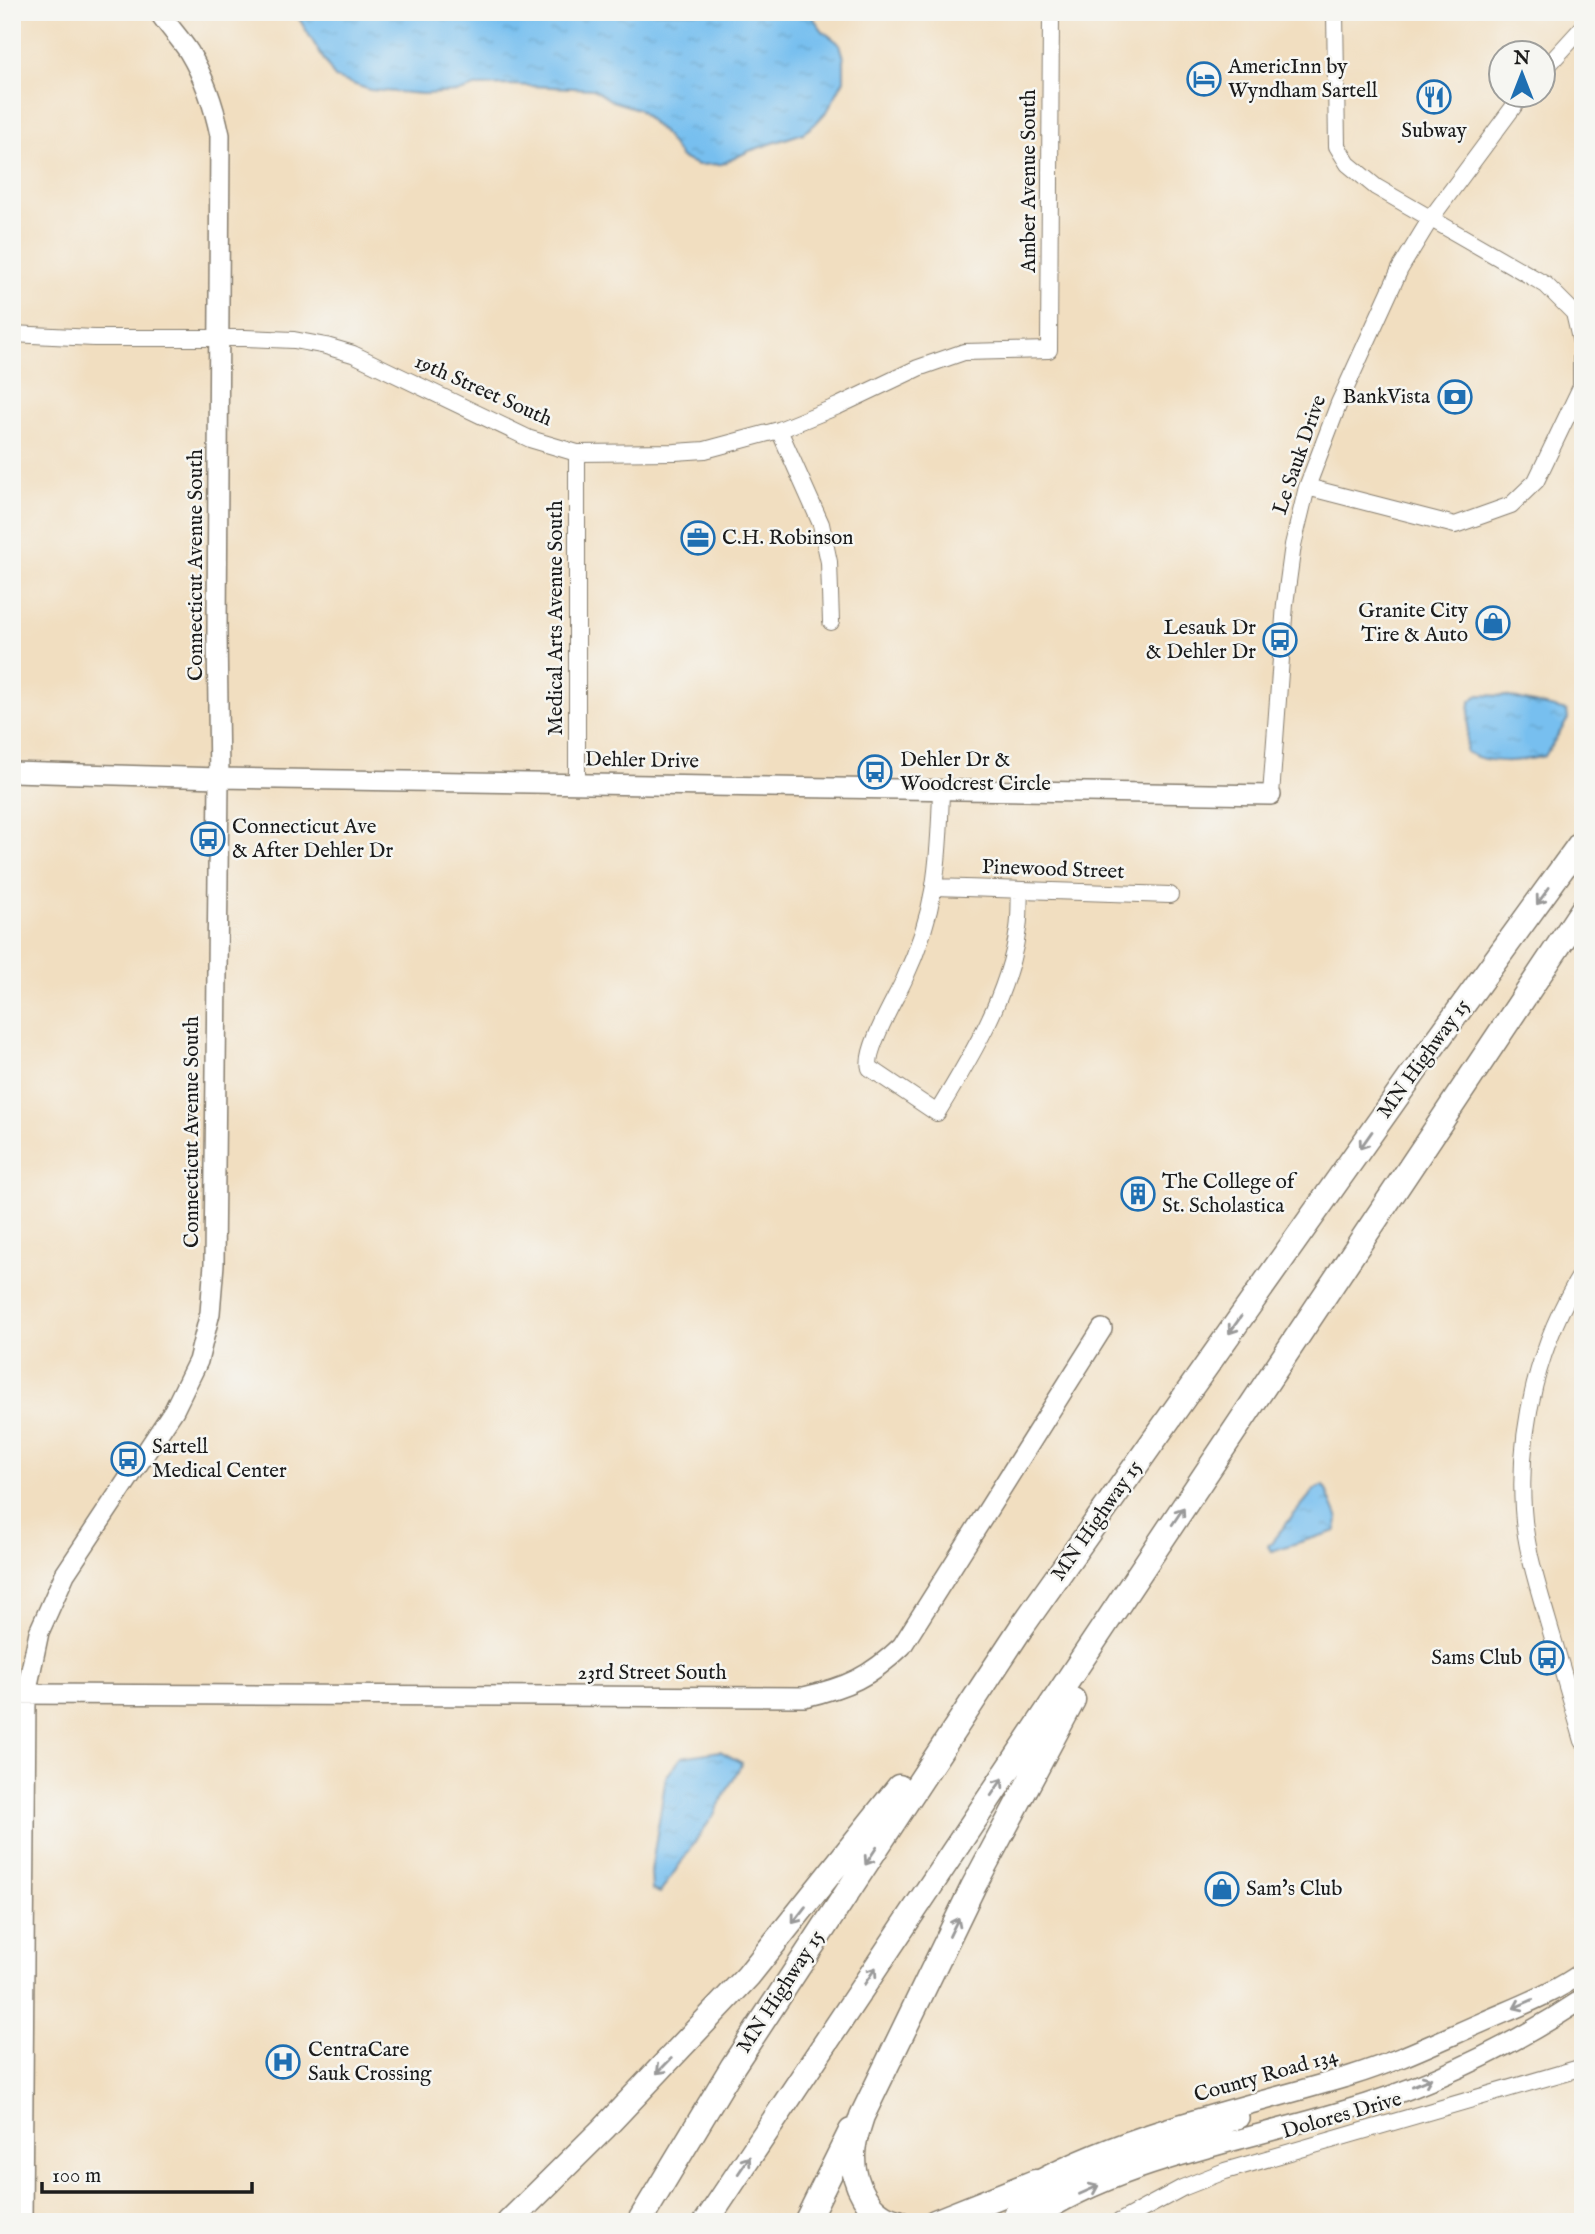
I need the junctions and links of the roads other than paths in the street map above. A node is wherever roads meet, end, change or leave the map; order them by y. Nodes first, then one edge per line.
1 (159, 12) edge
2 (1051, 12) edge
3 (1335, 12) edge
4 (1583, 27) edge
5 (1556, 57) edge
6 (1513, 108) edge
7 (1431, 218) junction
8 (12, 334) edge
9 (220, 339) junction
10 (1049, 350) joint
11 (779, 430) junction
12 (577, 453) junction
13 (1307, 487) junction
14 (831, 622) dead end
15 (12, 772) edge
16 (219, 778) junction
17 (577, 783) junction
18 (941, 791) junction
19 (1271, 795) joint
20 (1583, 840) edge
21 (935, 887) junction
22 (1020, 891) junction
23 (1170, 895) dead end
24 (1583, 909) edge
25 (1583, 1271) edge
26 (1102, 1329) dead end
27 (1154, 1552) junction
28 (1021, 1629) junction
29 (19, 1694) edge
30 (1583, 1741) edge
31 (1583, 1972) edge
32 (1583, 1999) edge
33 (893, 2054) junction
34 (1583, 2067) edge
35 (1307, 2088) junction
36 (1035, 2182) junction
37 (22, 2222) edge
38 (509, 2222) edge
39 (639, 2222) edge
40 (706, 2222) edge
41 (806, 2222) edge
42 (898, 2222) edge
43 (934, 2222) edge
44 (961, 2222) edge
45 (1009, 2222) edge
46 (1029, 2222) edge
47 (1119, 2222) edge

1 - 9 street, Connecticut Avenue South
2 - 10 street, Amber Avenue South
3 - 7 street
4 - 5 street
6 - 7 street, Le Sauk Drive
7 - 13 street, Le Sauk Drive
7 - 13 street
8 - 9 street, 19th Street South
9 - 12 street, 19th Street South
9 - 16 street, Connecticut Avenue South
10 - 11 street, 19th Street South
11 - 12 street, 19th Street South
11 - 14 street
12 - 17 street, Medical Arts Avenue South
13 - 19 street, Le Sauk Drive
15 - 16 street, Dehler Drive
16 - 17 street, Dehler Drive
16 - 29 street, Connecticut Avenue South
17 - 18 street, Dehler Drive
18 - 19 street, Dehler Drive
18 - 21 street
20 -> 28 highway, MN Highway 15
21 - 22 street, Pinewood Street
21 - 22 street
22 - 23 street, Pinewood Street
27 -> 24 highway
25 - 30 street
26 - 29 street, 23rd Street South
33 -> 27 highway
40 -> 27 highway
28 -> 38 highway
28 -> 39 highway, MN Highway 15
29 - 37 street, Connecticut Avenue South
31 -> 35 street, County Road 134
46 -> 32 street
33 - 41 highway
33 - 42 highway
34 - 47 street, Dolores Drive
35 - 36 street, County Road 134
35 - 45 street
36 - 43 highway
36 - 44 street, County Road 134

